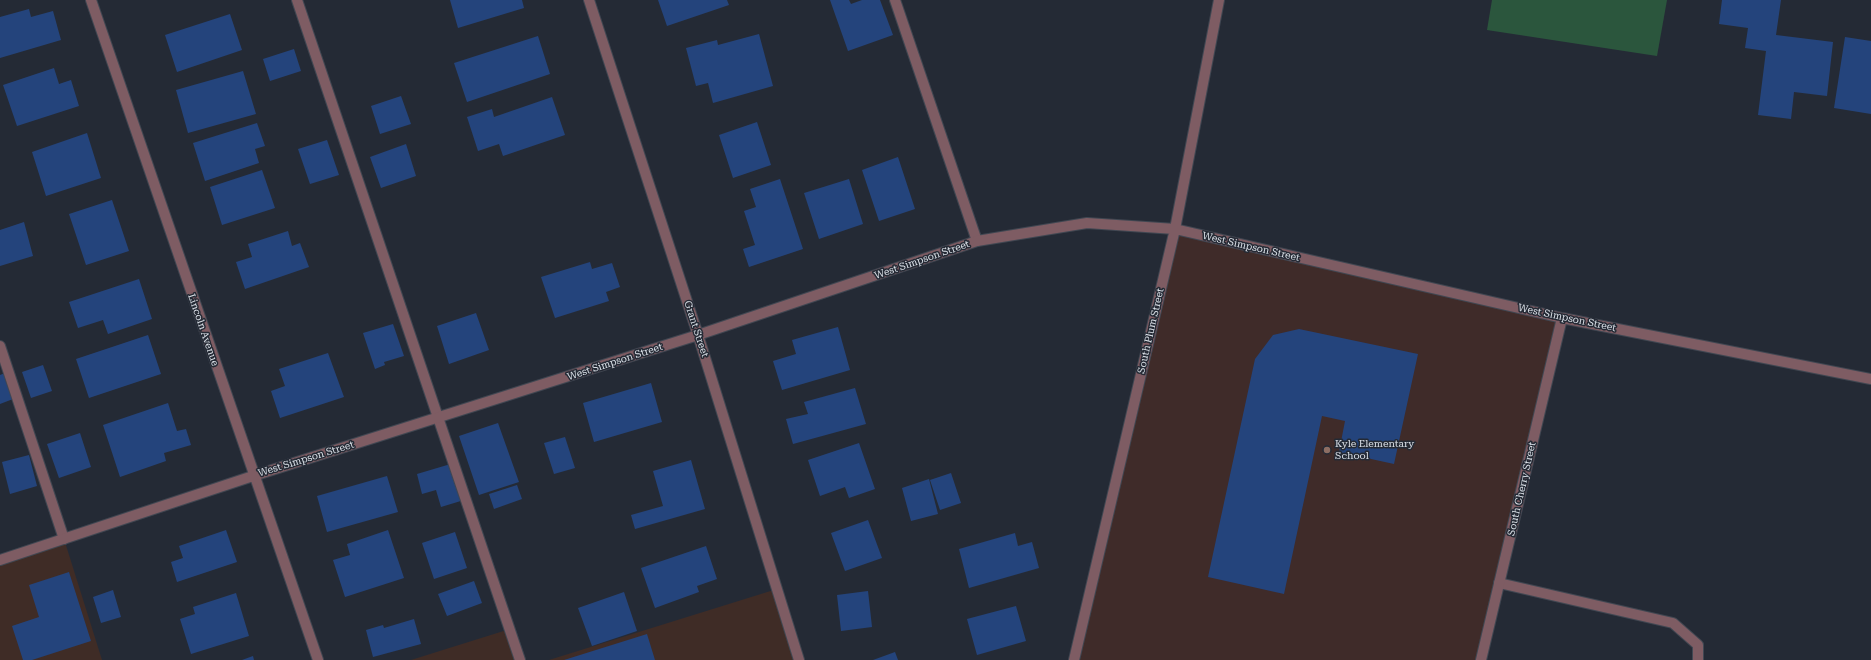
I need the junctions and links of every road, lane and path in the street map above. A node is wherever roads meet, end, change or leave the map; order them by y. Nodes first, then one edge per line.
1 (91, 0) edge
2 (297, 0) edge
3 (588, 0) edge
4 (895, 0) edge
5 (1219, 0) edge
6 (1175, 229) junction
7 (977, 241) junction
8 (1562, 318) junction
9 (698, 335) junction
10 (0, 346) edge
11 (1871, 379) edge
12 (438, 418) junction
13 (253, 476) junction
14 (64, 539) junction
15 (0, 560) edge
16 (1500, 583) junction
17 (318, 660) edge
18 (520, 660) edge
19 (799, 660) edge
20 (1074, 660) edge
21 (1481, 660) edge
22 (1698, 660) edge

1 - 13 street, Lincoln Avenue
2 - 12 street
3 - 9 street, Grant Street
4 - 7 street
5 - 6 street, South Plum Street
6 - 7 street, West Simpson Street
6 - 8 street, West Simpson Street
6 - 20 street, South Plum Street
7 - 9 street, West Simpson Street
8 - 11 street, West Simpson Street
8 - 16 street, South Cherry Street
9 - 12 street, West Simpson Street
9 - 19 street, Grant Street
10 - 14 street
12 - 13 street, West Simpson Street
12 - 18 street
13 - 14 street, West Simpson Street
13 - 17 street, Lincoln Avenue
14 - 15 street, West Simpson Street
16 - 21 street, South Cherry Street
16 - 22 street

